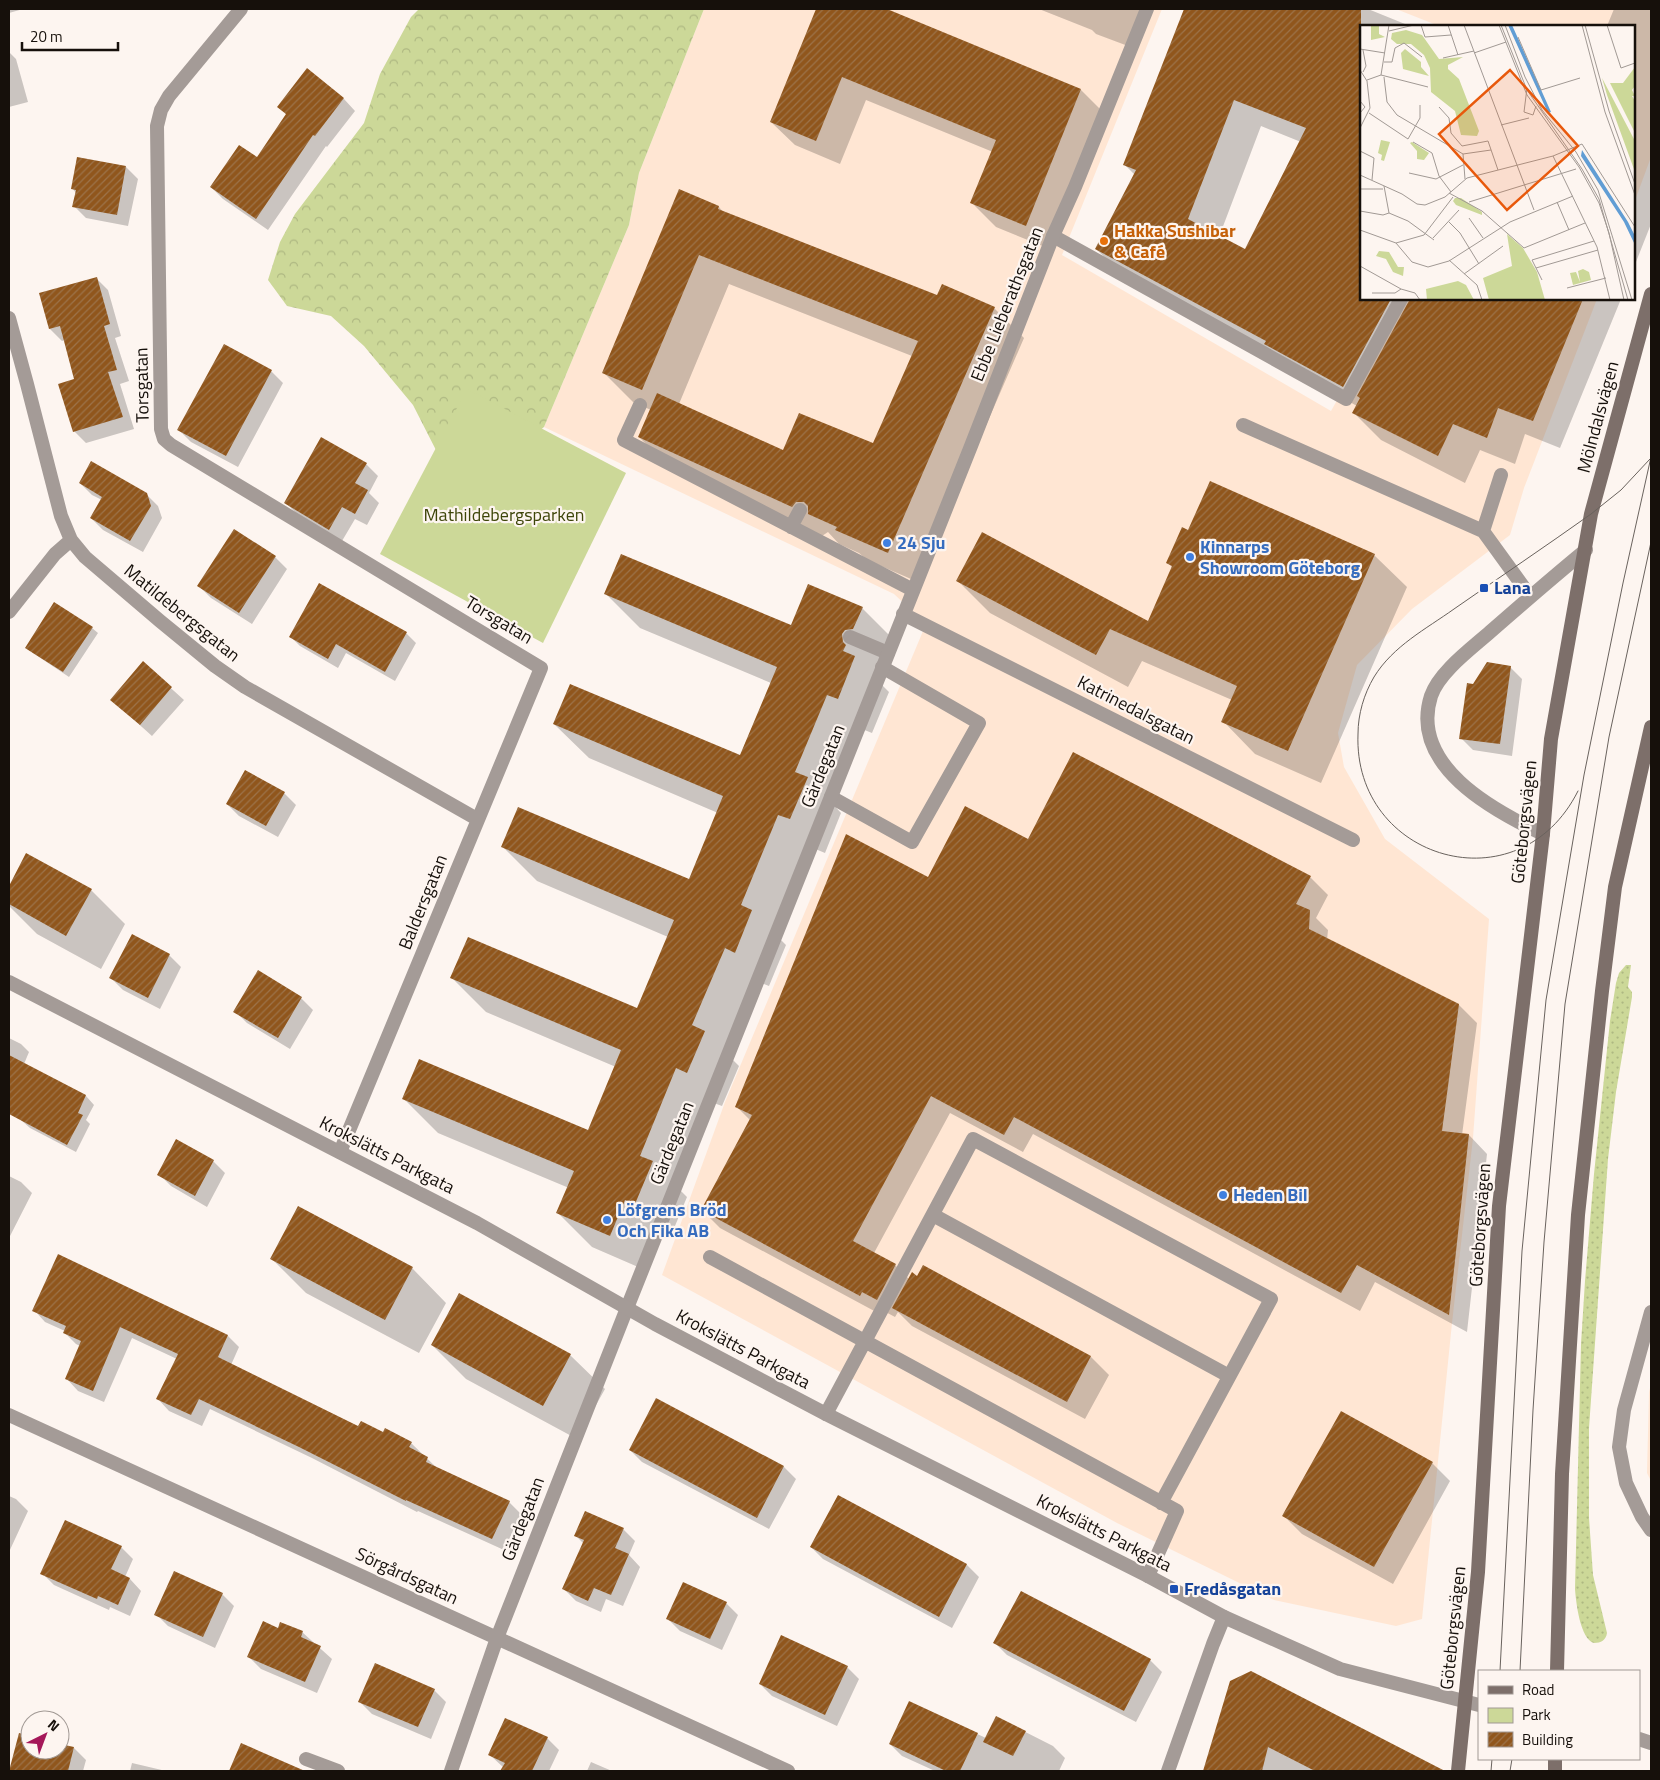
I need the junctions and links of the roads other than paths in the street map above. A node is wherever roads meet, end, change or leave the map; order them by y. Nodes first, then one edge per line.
1 (241, 9) edge
2 (1147, 9) edge
3 (1053, 236) junction
4 (1651, 294) edge
5 (1400, 300) edge
6 (9, 318) edge
7 (640, 405) dead end
8 (1243, 425) dead end
9 (1501, 475) dead end
10 (800, 510) dead end
11 (791, 527) junction
12 (1483, 531) junction
13 (71, 540) junction
14 (1586, 550) junction
15 (913, 590) junction
16 (1530, 596) junction
17 (9, 612) edge
18 (902, 614) junction
19 (850, 637) dead end
20 (888, 653) junction
21 (882, 667) junction
22 (541, 668) joint
23 (1560, 684) joint
24 (1650, 730) edge
25 (830, 797) junction
26 (477, 819) junction
27 (1542, 834) junction
28 (1353, 840) dead end
29 (9, 982) edge
30 (340, 1152) junction
31 (933, 1215) junction
32 (710, 1257) dead end
33 (627, 1308) junction
34 (1651, 1312) edge
35 (865, 1341) junction
36 (1229, 1376) junction
37 (826, 1414) junction
38 (9, 1415) edge
39 (1160, 1502) junction
40 (1651, 1530) edge
41 (1148, 1576) junction
42 (1224, 1617) junction
43 (497, 1638) junction
44 (1558, 1670) edge
45 (1464, 1701) junction
46 (1478, 1705) edge
47 (306, 1759) dead end
48 (338, 1771) edge
49 (451, 1771) edge
50 (788, 1771) edge
51 (1168, 1771) edge
52 (1458, 1771) edge

1 - 22 street, Torsgatan
2 - 3 street, Ebbe Lieberathsgatan
3 - 5 street
3 - 15 street, Ebbe Lieberathsgatan
4 - 14 main road, Mölndalsvägen
6 - 13 street, Matildebergsgatan
7 - 11 street
8 - 12 street
9 - 12 street
10 - 11 street
11 - 15 street
12 - 16 street
13 - 17 street
13 - 26 street, Matildebergsgatan
14 - 16 street
14 - 23 main road, Mölndalsvägen
15 - 18 street, Ebbe Lieberathsgatan
16 - 27 street
18 - 20 street, Gärdegatan
18 - 28 street, Katrinedalsgatan
19 - 20 street
20 - 21 street, Gärdegatan
21 - 25 street, Gärdegatan
21 - 25 street
22 - 26 street, Baldersgatan
23 - 27 main road, Göteborgsvägen
24 - 44 main road
25 - 33 street, Gärdegatan
26 - 30 street, Baldersgatan
27 - 45 main road, Göteborgsvägen
29 - 30 street, Krokslätts Parkgata
30 - 33 street, Krokslätts Parkgata
31 - 35 street
31 - 36 street
31 - 36 street
32 - 35 street
33 - 37 street, Krokslätts Parkgata
33 - 43 street, Gärdegatan
34 - 40 street
35 - 37 street
35 - 39 street
36 - 39 street
37 - 41 street, Krokslätts Parkgata
38 - 43 street, Sörgårdsgatan
39 - 41 street
41 - 42 street, Krokslätts Parkgata
42 - 45 street, Krokslätts Parkgata
42 - 51 street
43 - 49 street, Gärdegatan
43 - 50 street, Sörgårdsgatan
45 - 46 street, Krokslätts Parkgata
45 - 52 main road, Göteborgsvägen
47 - 48 street

